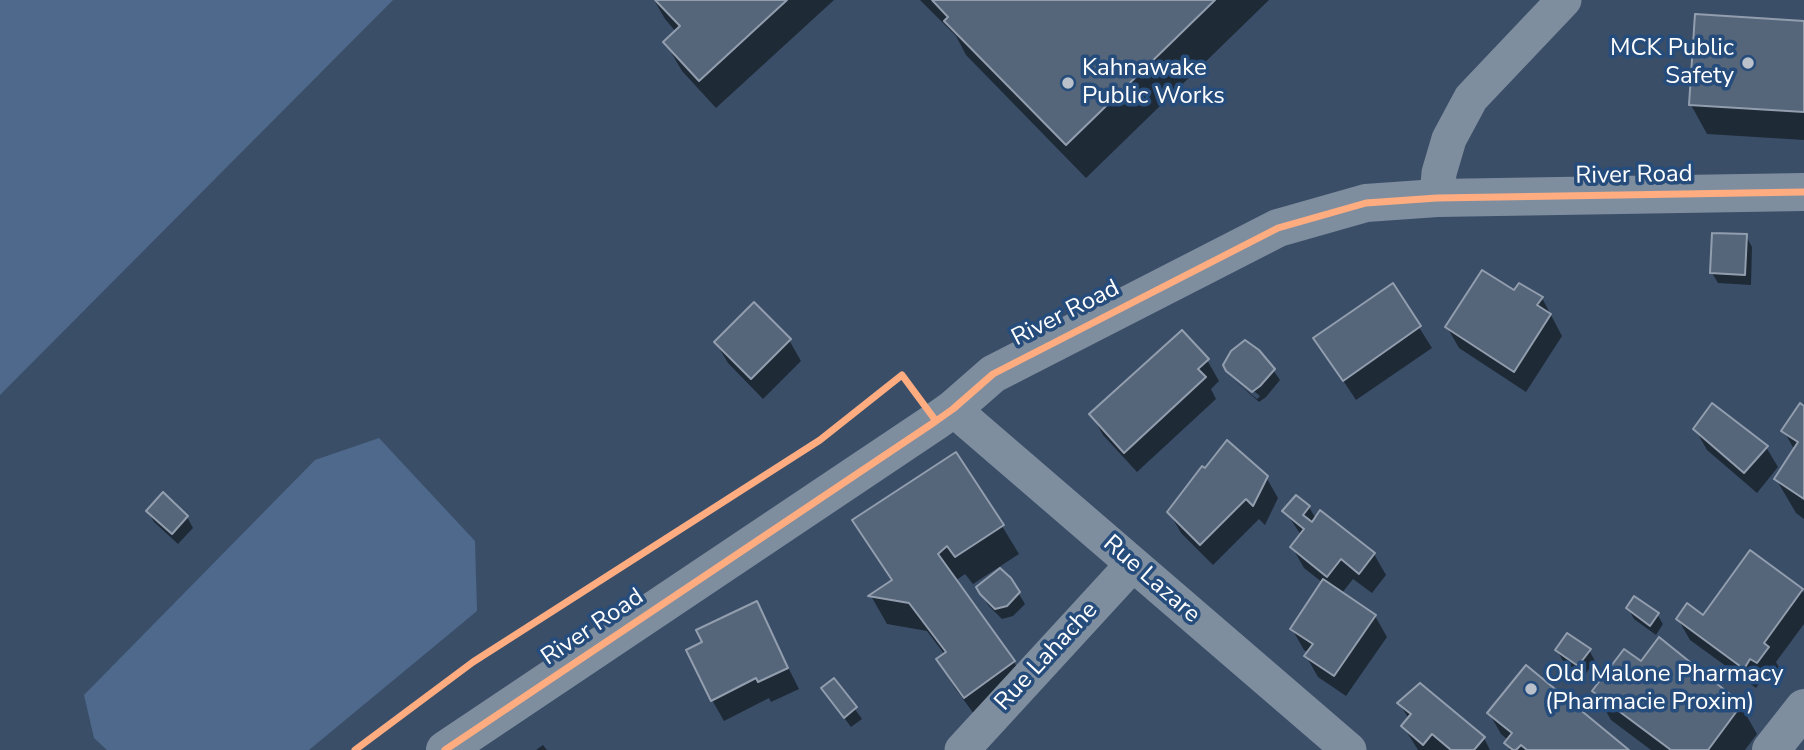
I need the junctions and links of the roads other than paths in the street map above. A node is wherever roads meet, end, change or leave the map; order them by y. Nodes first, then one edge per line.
1 (1564, 0) edge
2 (1804, 192) edge
3 (1437, 198) junction
4 (953, 409) junction
5 (1132, 565) junction
6 (1804, 708) edge
7 (445, 750) edge
8 (961, 750) edge
9 (1349, 750) edge
10 (1771, 750) edge

1 - 3 street
2 - 3 street, River Road
3 - 4 street, River Road
4 - 5 street, Rue Lazare
4 - 7 street, River Road
5 - 8 street, Rue Lahache
5 - 9 street, Rue Lazare
6 - 10 street

